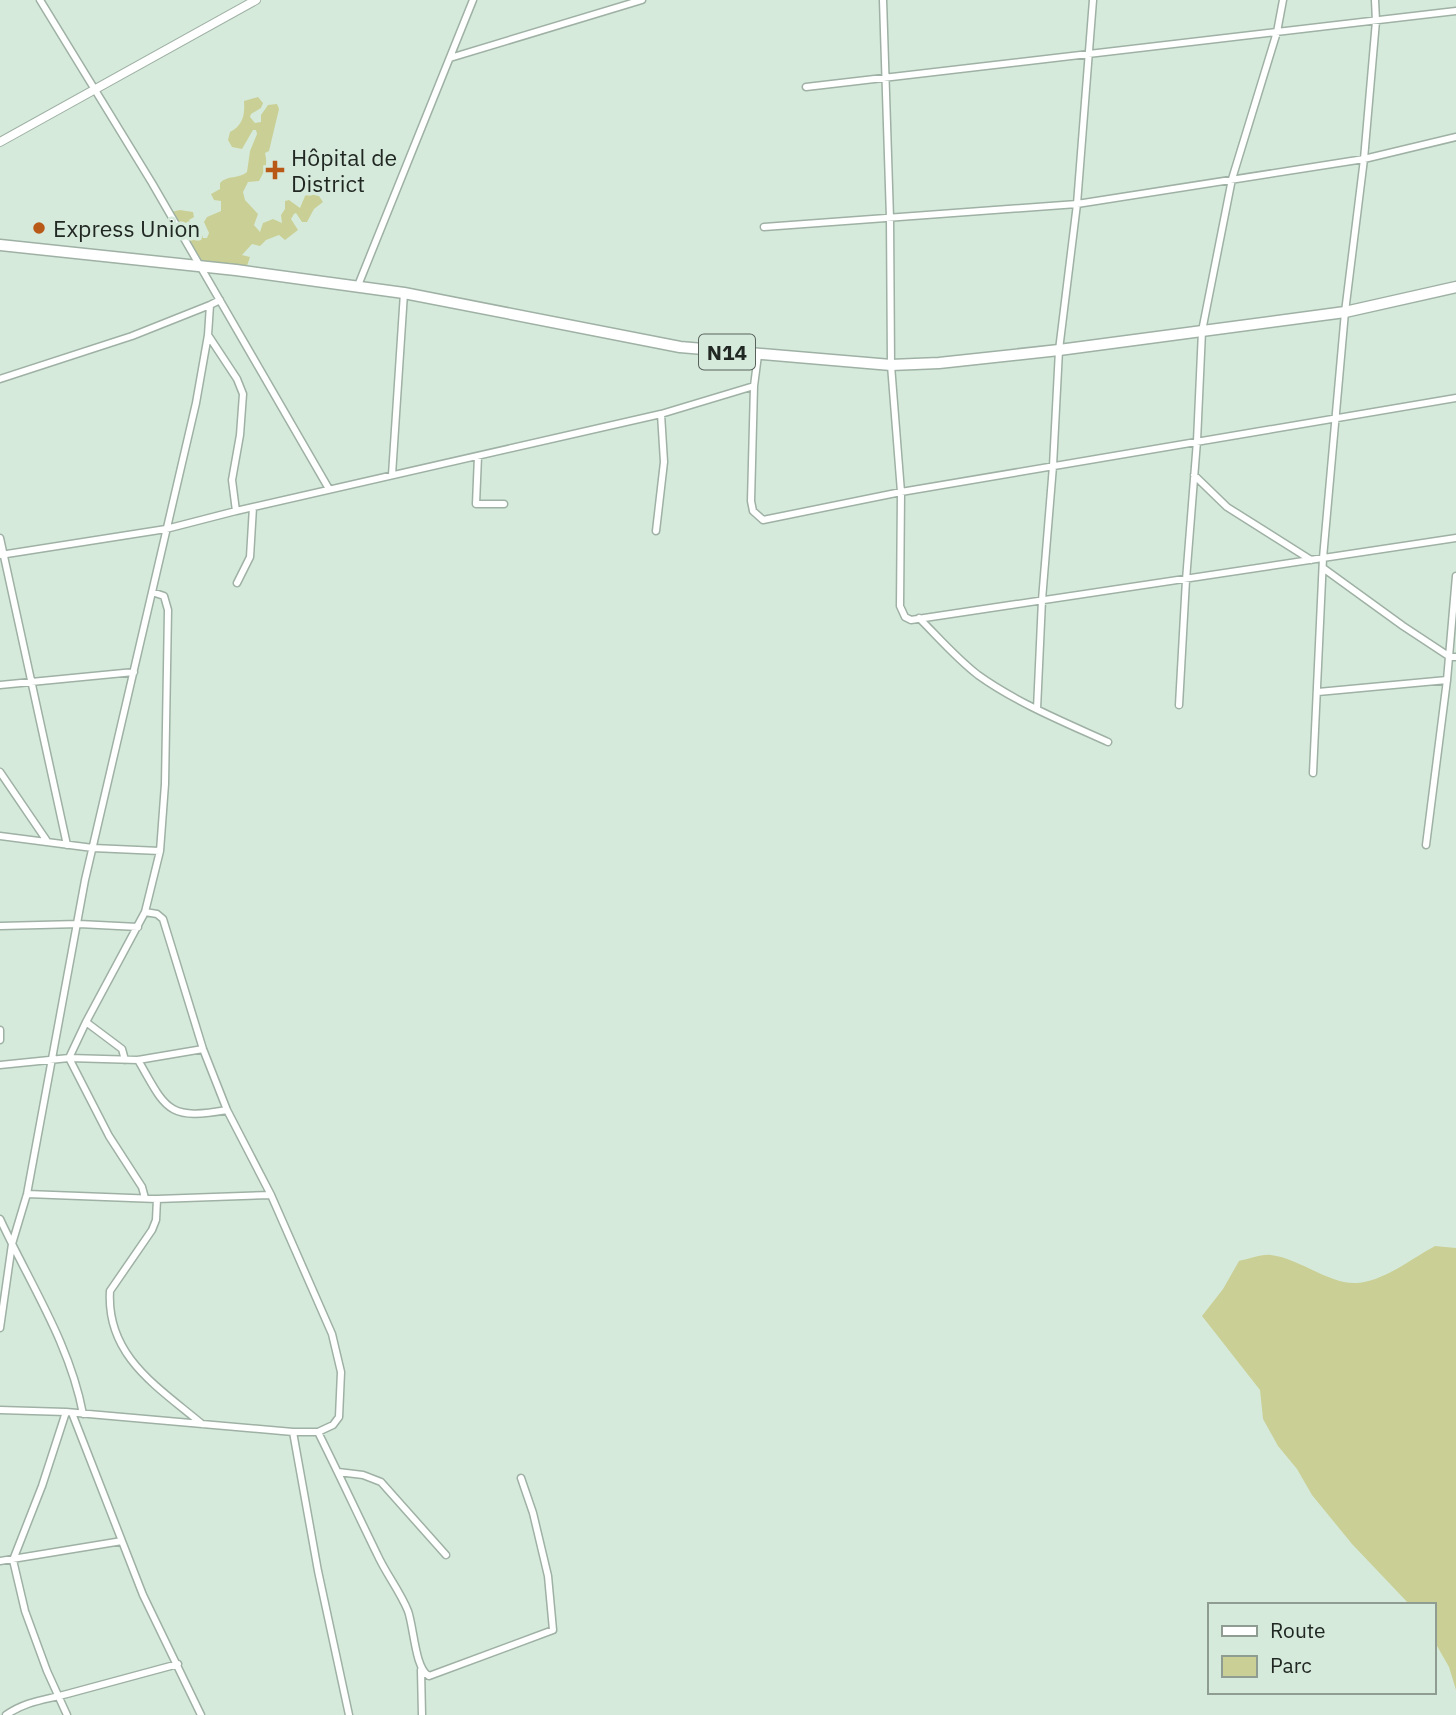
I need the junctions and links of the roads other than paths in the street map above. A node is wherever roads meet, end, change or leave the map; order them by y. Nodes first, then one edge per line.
1 (40, 0) edge
2 (256, 0) edge
3 (473, 0) edge
4 (642, 0) edge
5 (883, 0) edge
6 (1093, 0) edge
7 (1283, 0) edge
8 (1376, 0) edge
9 (1456, 11) edge
10 (1376, 20) junction
11 (1277, 32) junction
12 (1088, 54) junction
13 (450, 58) junction
14 (885, 77) junction
15 (806, 87) dead end
16 (96, 89) junction
17 (1456, 137) edge
18 (0, 142) edge
19 (1364, 159) junction
20 (1232, 179) junction
21 (1077, 204) junction
22 (890, 218) junction
23 (764, 227) dead end
24 (0, 245) edge
25 (202, 267) junction
26 (1456, 287) edge
27 (357, 288) junction
28 (404, 293) junction
29 (220, 300) junction
30 (210, 305) junction
31 (1345, 312) junction
32 (1202, 331) junction
33 (208, 335) junction
34 (1059, 350) junction
35 (758, 355) junction
36 (891, 365) junction
37 (0, 379) edge
38 (754, 386) junction
39 (1456, 398) edge
40 (661, 415) junction
41 (1335, 418) junction
42 (1197, 441) junction
43 (478, 456) junction
44 (1053, 466) junction
45 (392, 475) junction
46 (1194, 475) junction
47 (329, 489) junction
48 (901, 492) junction
49 (504, 504) dead end
50 (253, 507) junction
51 (236, 511) junction
52 (166, 529) junction
53 (656, 531) dead end
54 (0, 538) edge
55 (1456, 538) edge
56 (2, 555) edge
57 (1323, 558) junction
58 (1312, 560) junction
59 (1323, 568) junction
60 (1456, 576) edge
61 (1185, 580) junction
62 (237, 583) dead end
63 (152, 592) junction
64 (1042, 600) junction
65 (919, 618) junction
66 (1453, 657) edge
67 (134, 672) junction
68 (1447, 680) junction
69 (32, 681) junction
70 (0, 685) edge
71 (1318, 692) junction
72 (1179, 705) dead end
73 (1037, 709) junction
74 (1108, 742) dead end
75 (0, 772) edge
76 (1313, 773) dead end
77 (0, 836) edge
78 (47, 841) junction
79 (67, 845) junction
80 (1426, 845) dead end
81 (93, 848) junction
82 (160, 851) junction
83 (145, 912) junction
84 (79, 924) junction
85 (0, 926) edge
86 (138, 927) junction
87 (86, 1022) junction
88 (0, 1030) edge
89 (0, 1040) edge
90 (203, 1049) junction
91 (69, 1058) junction
92 (53, 1059) junction
93 (125, 1060) junction
94 (138, 1060) junction
95 (0, 1065) edge
96 (226, 1110) junction
97 (27, 1194) junction
98 (271, 1195) junction
99 (145, 1198) junction
100 (157, 1199) junction
101 (0, 1219) edge
102 (12, 1244) junction
103 (0, 1328) edge
104 (0, 1410) edge
105 (69, 1413) junction
106 (83, 1415) junction
107 (204, 1425) junction
108 (293, 1432) junction
109 (318, 1432) junction
110 (338, 1472) junction
111 (521, 1478) dead end
112 (122, 1541) junction
113 (446, 1555) dead end
114 (13, 1560) junction
115 (0, 1561) edge
116 (178, 1664) junction
117 (421, 1670) junction
118 (60, 1696) junction
119 (6, 1715) edge
120 (67, 1715) edge
121 (201, 1715) edge
122 (349, 1715) edge
123 (422, 1715) edge

1 - 16 street
2 - 16 street
3 - 13 street
4 - 13 street
5 - 14 street
6 - 12 street
7 - 11 street
8 - 10 street
9 - 10 street
10 - 11 street
10 - 19 street
11 - 12 street
11 - 20 street
12 - 14 street
12 - 21 street
13 - 27 street
14 - 15 street
14 - 22 street
16 - 18 street
16 - 25 street
17 - 19 street
19 - 20 street
19 - 31 street
20 - 21 street
20 - 32 street
21 - 22 street
21 - 34 street
22 - 23 street
22 - 36 street
24 - 25 highway, N14
25 - 27 highway, N14
25 - 29 street
26 - 31 highway, N14
27 - 28 highway, N14
28 - 35 highway, N14
28 - 45 street
29 - 30 street
29 - 47 street
30 - 33 street
30 - 37 street
31 - 32 highway, N14
31 - 41 street
32 - 34 highway, N14
32 - 42 street
33 - 51 street
33 - 52 street
34 - 36 highway, N14
34 - 44 street
35 - 36 highway, N14
35 - 38 street
36 - 48 street
38 - 40 street
38 - 48 street
39 - 41 street
40 - 43 street
40 - 53 street
41 - 42 street
41 - 57 street
42 - 44 street
42 - 46 street
43 - 45 street
43 - 49 street
44 - 48 street
44 - 64 street
45 - 47 street
46 - 58 street
46 - 61 street
47 - 50 street
48 - 65 street
50 - 51 street
50 - 62 street
51 - 52 street
52 - 56 street
52 - 63 street
54 - 56 street
55 - 57 street
56 - 69 street
57 - 58 street
57 - 59 street
58 - 61 street
59 - 66 street
59 - 71 street
60 - 66 street
61 - 64 street
61 - 72 street
63 - 67 street
63 - 82 street
64 - 65 street
64 - 73 street
65 - 73 street
66 - 68 street
67 - 69 street
67 - 81 street
68 - 71 street
68 - 80 street
69 - 70 street
69 - 79 street
71 - 76 street
73 - 74 street
75 - 78 street
77 - 78 street
78 - 79 street
79 - 81 street
81 - 82 street
81 - 84 street
82 - 83 street
83 - 86 street
83 - 90 street
84 - 85 street
84 - 86 street
84 - 92 street
86 - 87 street
87 - 91 street
87 - 93 street
88 - 89 street
90 - 94 street
90 - 96 street
91 - 92 street
91 - 93 street
91 - 99 street
92 - 95 street
92 - 97 street
93 - 94 street
94 - 96 street
96 - 98 street
97 - 99 street
97 - 102 street
98 - 100 street
98 - 109 street
99 - 100 street
100 - 107 street
101 - 102 street
102 - 103 street
102 - 106 street
104 - 105 street
105 - 106 street
105 - 112 street
105 - 114 street
106 - 107 street
107 - 108 street
108 - 109 street
108 - 122 street
109 - 110 street
110 - 113 street
110 - 117 street
111 - 117 street
112 - 114 street
112 - 116 street
114 - 115 street
114 - 118 street
116 - 118 street
116 - 121 street
117 - 123 street
118 - 119 street
118 - 120 street

